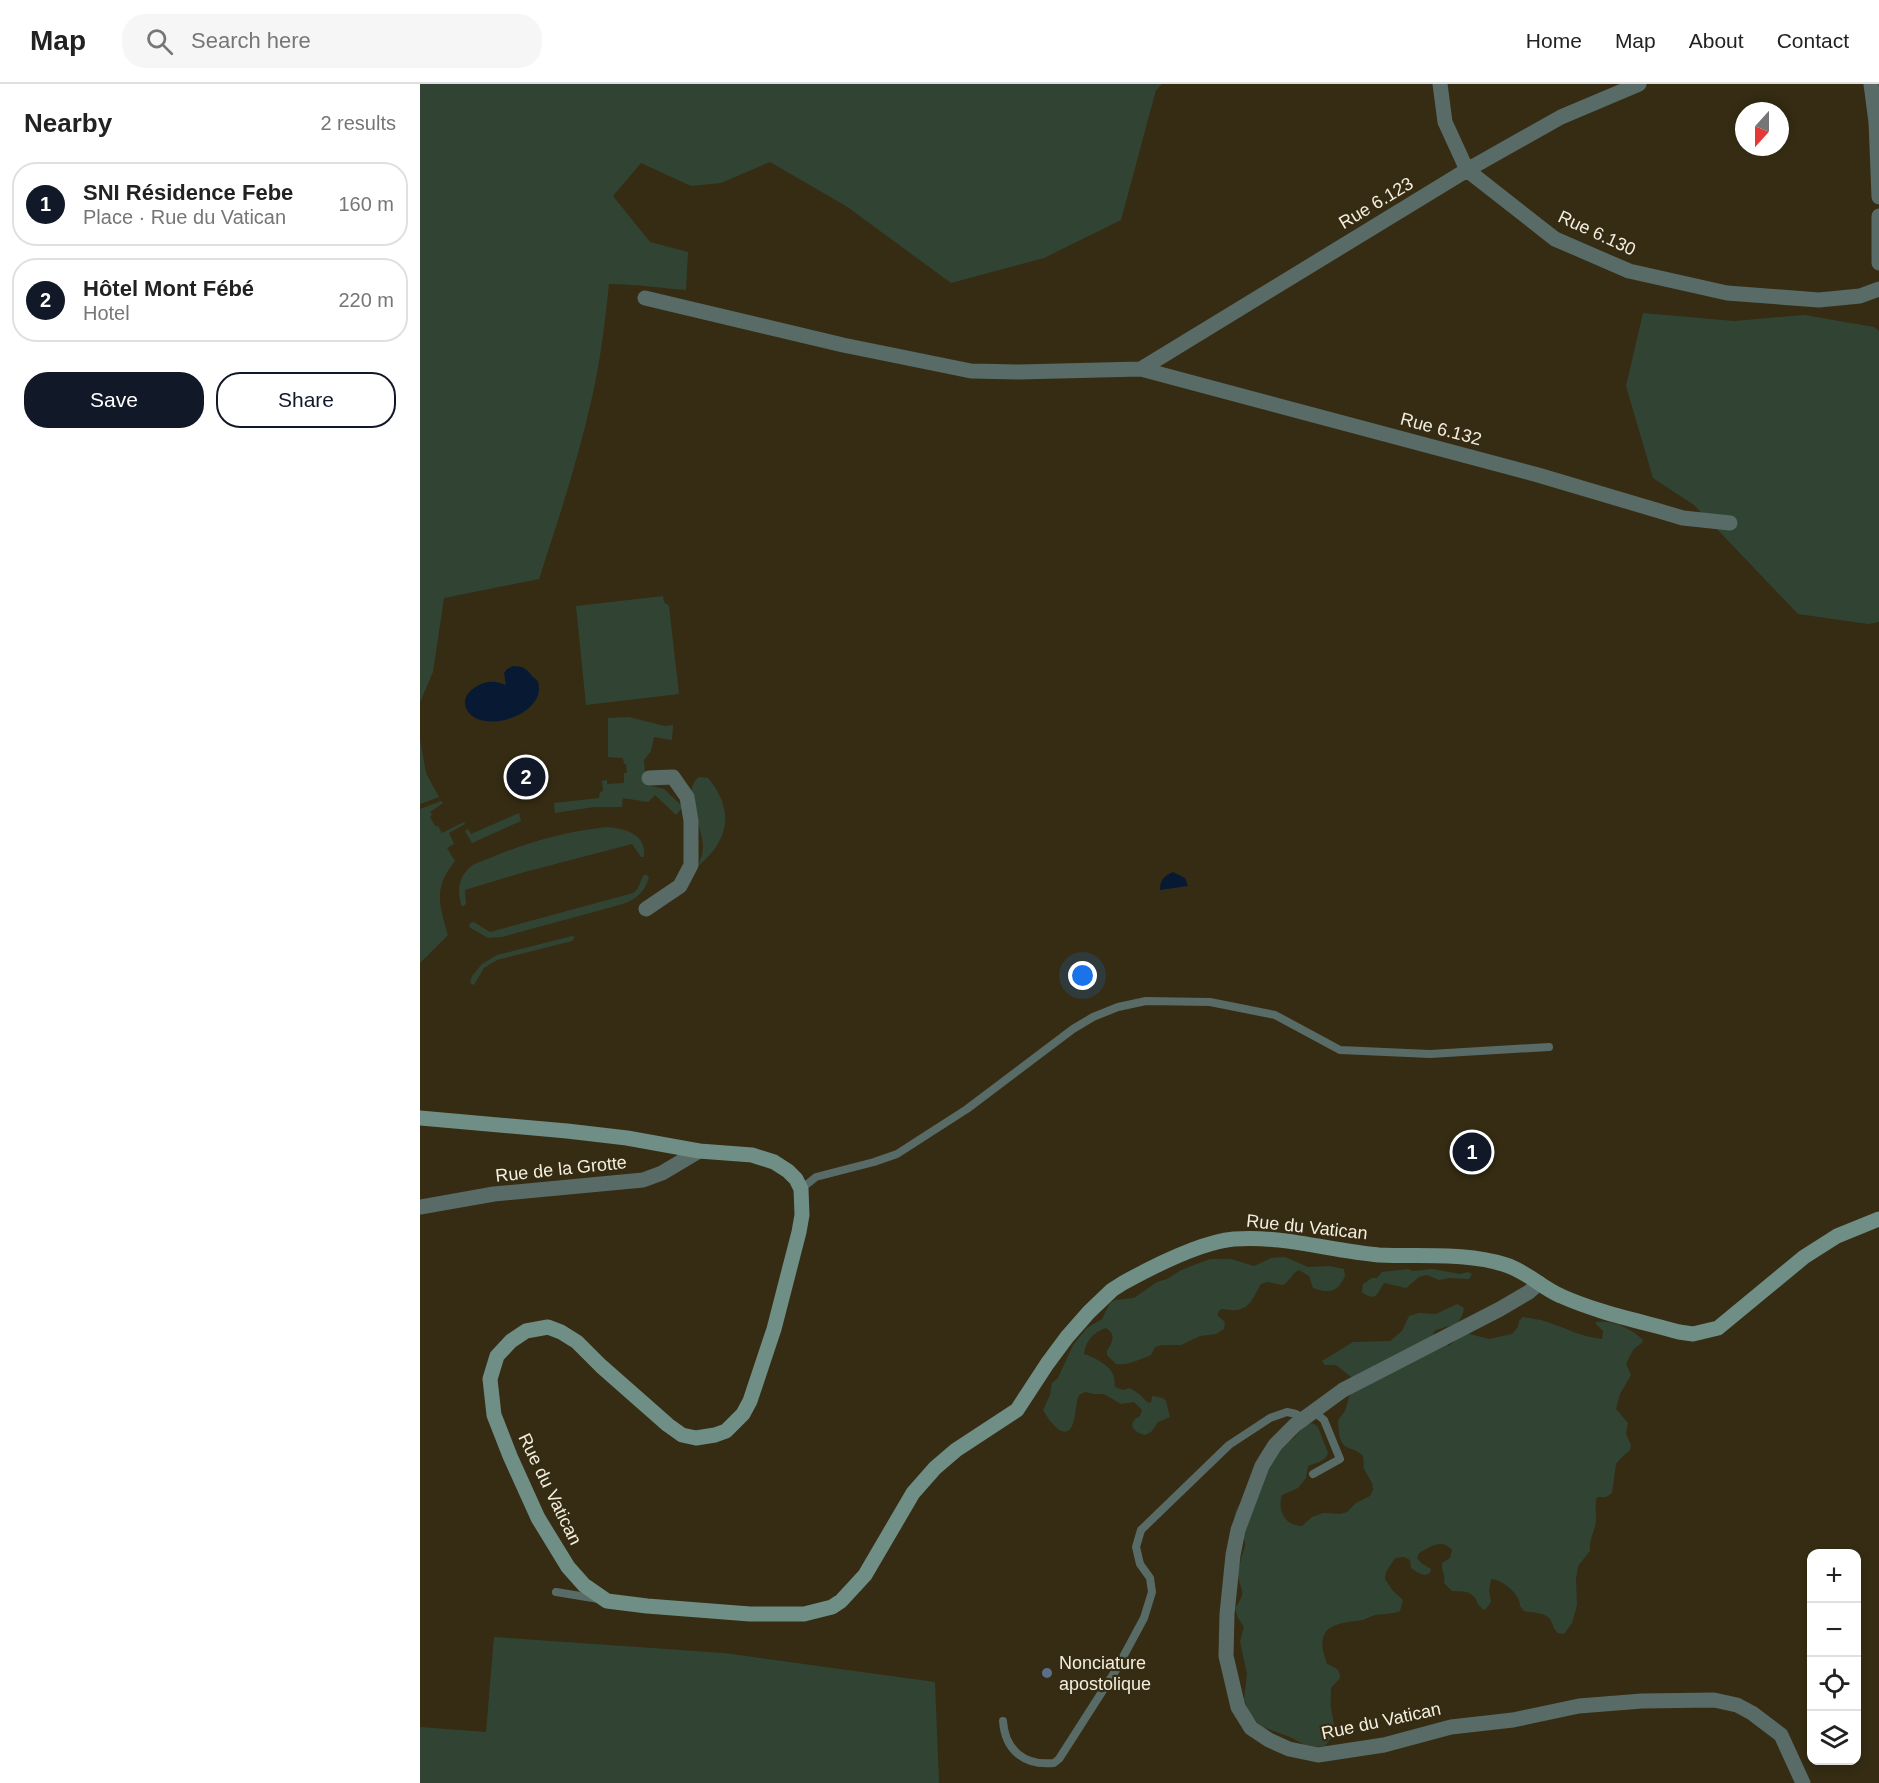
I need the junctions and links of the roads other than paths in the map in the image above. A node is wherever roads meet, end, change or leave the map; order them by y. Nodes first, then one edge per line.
1 (1440, 84) edge
2 (1639, 84) edge
3 (1871, 84) edge
4 (1878, 122) edge
5 (1467, 170) junction
6 (1879, 197) edge
7 (1879, 216) edge
8 (1879, 263) edge
9 (1879, 289) edge
10 (645, 298) dead end
11 (1141, 369) junction
12 (1730, 523) dead end
13 (649, 778) dead end
14 (646, 909) dead end
15 (1549, 1047) dead end
16 (420, 1118) edge
17 (699, 1151) junction
18 (801, 1189) junction
19 (420, 1207) edge
20 (1879, 1219) edge
21 (1539, 1283) junction
22 (1308, 1415) junction
23 (1313, 1474) dead end
24 (556, 1592) dead end
25 (607, 1601) junction
26 (1003, 1721) dead end
27 (1803, 1783) edge

1 - 5 street, Rue 6.130
2 - 5 street, Rue 6.123
3 - 4 street
4 - 6 street
5 - 9 street, Rue 6.130
5 - 11 street, Rue 6.123
7 - 8 street
10 - 11 street
11 - 12 street, Rue 6.132
13 - 14 street
15 - 18 lane
16 - 17 street
17 - 18 street
17 - 19 street, Rue de la Grotte
18 - 25 street, Rue du Vatican
20 - 21 street, Rue du Vatican
21 - 22 street, Rue du Vatican
21 - 25 street, Rue du Vatican
22 - 23 lane
22 - 26 lane
22 - 27 street, Rue du Vatican
24 - 25 lane

